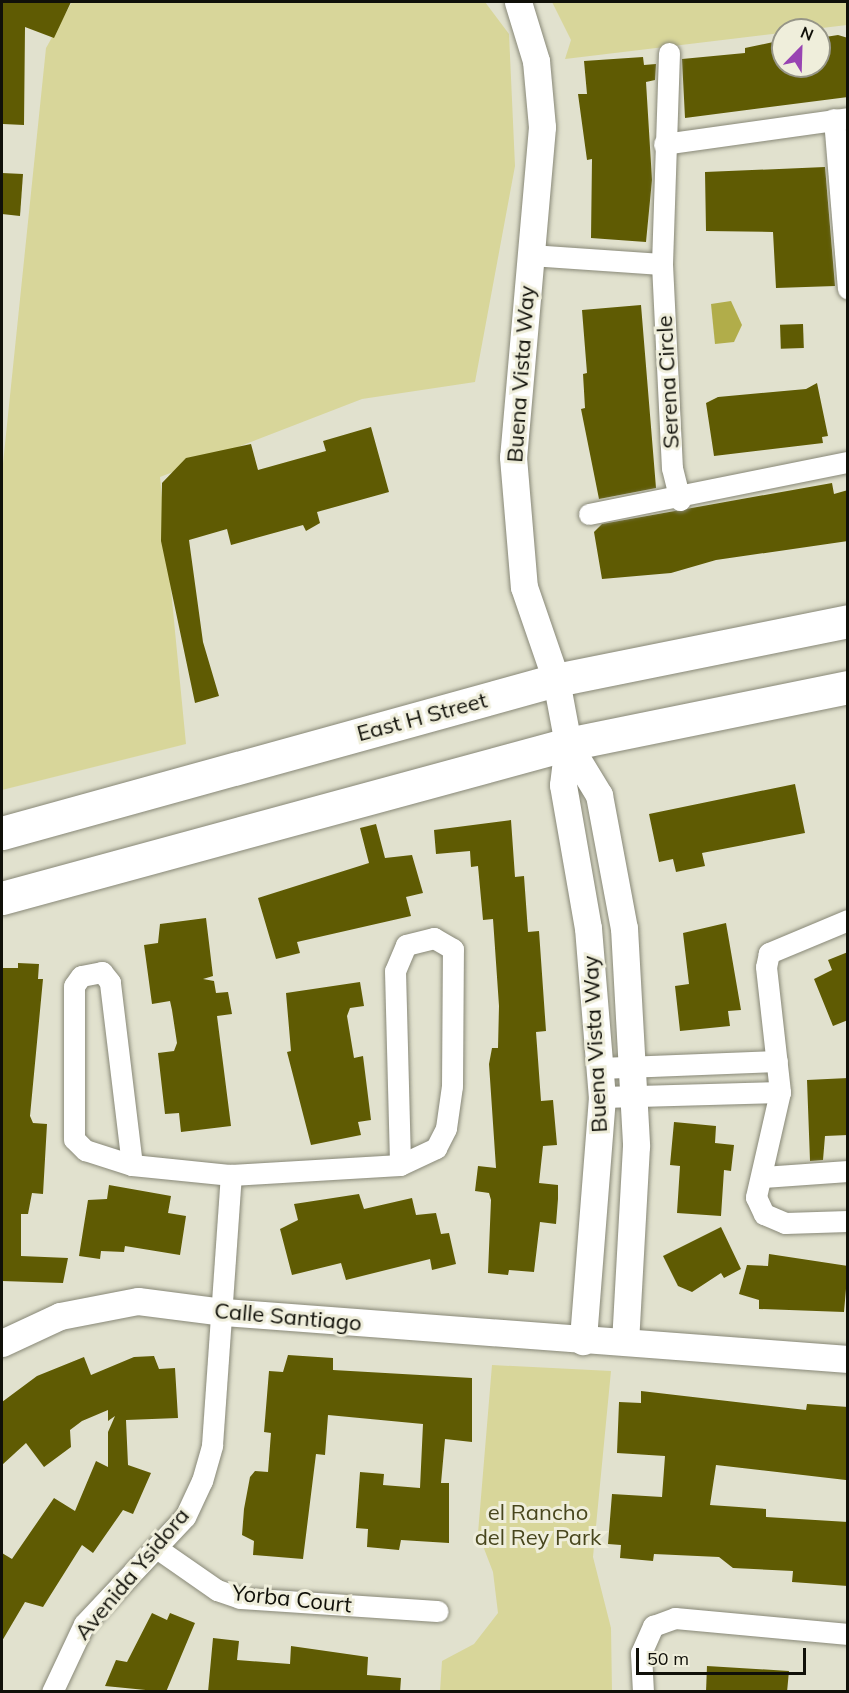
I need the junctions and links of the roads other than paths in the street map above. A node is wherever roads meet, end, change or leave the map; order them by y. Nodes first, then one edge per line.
1 (518, 2) edge
2 (669, 53) dead end
3 (841, 118) edge
4 (664, 144) junction
5 (530, 255) junction
6 (662, 264) junction
7 (848, 288) edge
8 (848, 462) edge
9 (680, 500) junction
10 (589, 514) dead end
11 (848, 621) edge
12 (556, 680) junction
13 (848, 687) edge
14 (568, 744) junction
15 (2, 833) edge
16 (2, 898) edge
17 (848, 920) edge
18 (777, 1061) junction
19 (633, 1066) junction
20 (600, 1068) junction
21 (780, 1092) junction
22 (635, 1096) junction
23 (602, 1097) junction
24 (132, 1165) junction
25 (400, 1165) junction
26 (848, 1171) edge
27 (231, 1175) junction
28 (763, 1177) junction
29 (842, 1221) edge
30 (224, 1312) junction
31 (583, 1341) junction
32 (624, 1342) junction
33 (2, 1343) edge
34 (848, 1359) edge
35 (158, 1549) junction
36 (438, 1611) dead end
37 (848, 1634) edge
38 (52, 1692) edge
39 (643, 1692) edge

1 - 5 street, Buena Vista Way
2 - 4 street, Serena Circle
3 - 4 street
3 - 7 street
4 - 6 street, Serena Circle
5 - 6 street
5 - 12 street, Buena Vista Way
6 - 9 street, Serena Circle
8 - 9 street
9 - 10 street
11 - 12 main road, East H Street
12 - 14 street, Buena Vista Way
12 - 15 main road, East H Street
13 - 14 main road
14 - 16 main road
14 - 19 street, Buena Vista Way
14 - 20 street, Buena Vista Way
17 - 18 street
18 - 19 street
18 - 21 street
19 - 20 street
19 - 22 street, Buena Vista Way
20 - 23 street, Buena Vista Way
21 - 22 street
21 - 28 street
22 - 23 street
22 - 32 street, Buena Vista Way
23 - 31 street, Buena Vista Way
24 - 24 street
24 - 27 street
25 - 25 street
25 - 27 street
26 - 28 street
27 - 30 street, Avenida Ysidora
28 - 29 street
30 - 31 street, Calle Santiago
30 - 33 street, Calle Santiago
30 - 35 street, Avenida Ysidora
31 - 32 street
32 - 34 street
35 - 36 street, Yorba Court
35 - 38 street, Avenida Ysidora
37 - 39 street

